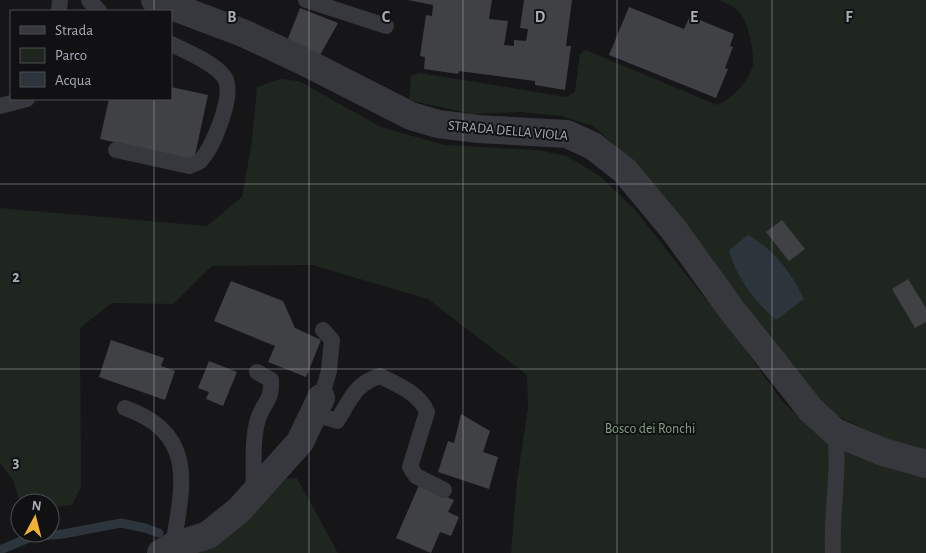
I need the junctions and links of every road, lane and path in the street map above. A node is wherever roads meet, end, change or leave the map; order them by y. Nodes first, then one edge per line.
1 (89, 0) edge
2 (155, 0) edge
3 (306, 0) edge
4 (98, 10) edge
5 (386, 26) dead end
6 (172, 45) edge
7 (23, 100) edge
8 (0, 106) edge
9 (116, 150) dead end
10 (323, 330) dead end
11 (257, 372) dead end
12 (318, 406) junction
13 (125, 408) dead end
14 (835, 432) junction
15 (926, 464) edge
16 (444, 490) dead end
17 (253, 494) junction
18 (167, 549) edge
19 (833, 553) edge

1 - 4 lane
2 - 14 street, STRADA DELLA VIOLA
3 - 5 lane
6 - 9 lane
7 - 8 lane
10 - 12 lane
11 - 17 lane
12 - 16 lane
12 - 17 street
13 - 18 lane
14 - 15 street, STRADA DELLA VIOLA
14 - 19 lane
17 - 18 street

